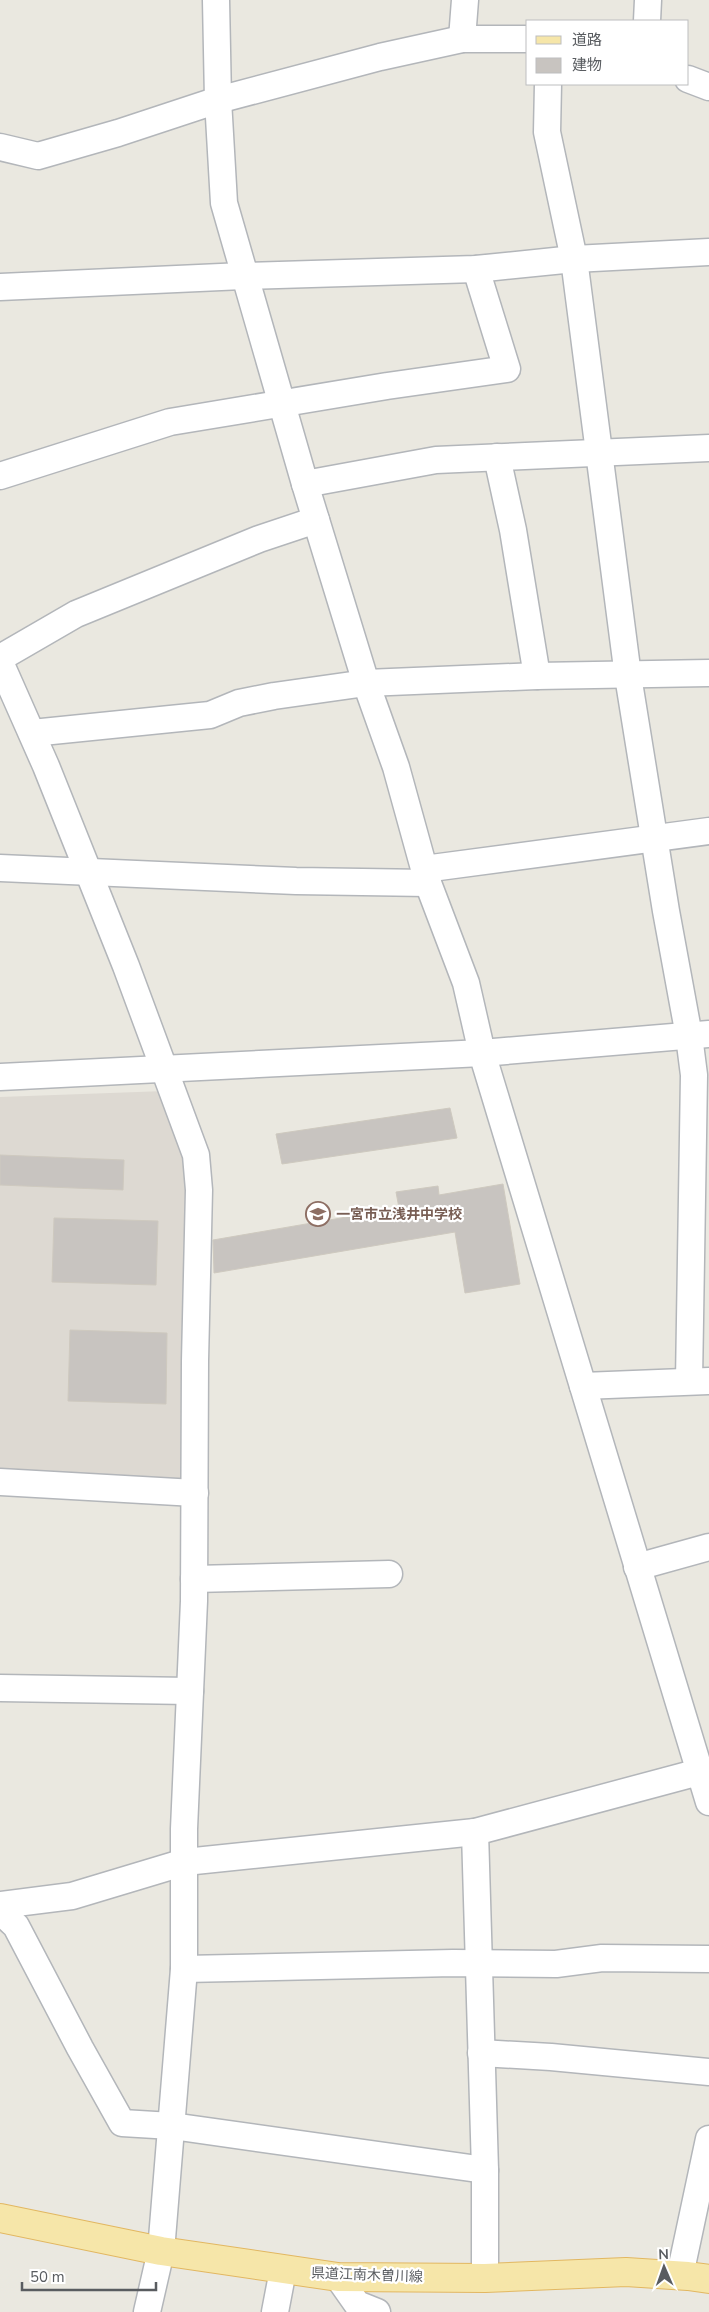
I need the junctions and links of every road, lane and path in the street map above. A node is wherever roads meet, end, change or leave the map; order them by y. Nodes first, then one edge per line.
1 (214, 0) edge
2 (465, 0) edge
3 (648, 0) edge
4 (646, 20) edge
5 (462, 39) junction
6 (526, 39) edge
7 (689, 79) edge
8 (548, 85) edge
9 (709, 86) edge
10 (218, 100) junction
11 (0, 147) edge
12 (709, 252) edge
13 (574, 259) junction
14 (476, 269) junction
15 (243, 276) junction
16 (0, 287) edge
17 (282, 403) junction
18 (709, 448) edge
19 (600, 453) junction
20 (497, 457) junction
21 (0, 476) edge
22 (305, 484) junction
23 (316, 520) junction
24 (0, 660) edge
25 (709, 673) edge
26 (537, 676) junction
27 (628, 676) junction
28 (366, 683) junction
29 (32, 733) junction
30 (709, 831) edge
31 (655, 838) junction
32 (0, 868) edge
33 (89, 871) junction
34 (426, 876) junction
35 (699, 1035) edge
36 (482, 1053) junction
37 (164, 1070) junction
38 (0, 1078) edge
39 (699, 1381) edge
40 (583, 1386) junction
41 (0, 1482) edge
42 (195, 1493) junction
43 (709, 1547) edge
44 (637, 1567) junction
45 (389, 1574) dead end
46 (194, 1579) junction
47 (0, 1688) edge
48 (190, 1691) junction
49 (699, 1772) junction
50 (709, 1802) edge
51 (475, 1832) junction
52 (185, 1862) junction
53 (0, 1905) edge
54 (0, 1911) edge
55 (709, 1959) edge
56 (479, 1963) junction
57 (184, 1969) junction
58 (481, 2054) junction
59 (709, 2072) edge
60 (172, 2126) junction
61 (709, 2140) edge
62 (485, 2170) junction
63 (0, 2218) edge
64 (161, 2251) junction
65 (283, 2270) junction
66 (680, 2275) junction
67 (338, 2277) junction
68 (485, 2278) junction
69 (709, 2279) edge
70 (147, 2312) edge
71 (275, 2312) edge
72 (377, 2312) edge

1 - 10 street
2 - 5 street
3 - 4 street
5 - 6 street
5 - 10 street
7 - 9 street
8 - 13 street
10 - 11 street
10 - 15 street
12 - 13 street
13 - 14 street
13 - 19 street
14 - 15 street
14 - 17 street
15 - 16 street
15 - 17 street
17 - 21 street
17 - 22 street
18 - 19 street
19 - 20 street
19 - 27 street
20 - 22 street
20 - 26 street
22 - 23 street
23 - 24 street
23 - 28 street
24 - 29 street
25 - 27 street
26 - 27 street
26 - 28 street
27 - 31 street
28 - 29 street
28 - 34 street
29 - 33 street
30 - 31 street
31 - 34 street
31 - 35 street
32 - 33 street
33 - 34 street
33 - 37 street
34 - 36 street
35 - 36 street
35 - 39 street
36 - 37 street
36 - 40 street
37 - 38 street
37 - 42 street
39 - 40 street
40 - 44 street
41 - 42 street
42 - 46 street
43 - 44 street
44 - 49 street
45 - 46 street
46 - 48 street
47 - 48 street
48 - 52 street
49 - 50 street
49 - 51 street
51 - 52 street
51 - 56 street
52 - 53 street
52 - 57 street
54 - 60 street
55 - 56 street
56 - 57 street
56 - 58 street
57 - 60 street
58 - 59 street
58 - 62 street
60 - 62 street
60 - 64 street
61 - 66 street
62 - 68 street
63 - 64 main road, 県道江南木曽川線
64 - 65 main road, 県道江南木曽川線
64 - 70 street
65 - 67 main road, 県道江南木曽川線
65 - 71 street
66 - 68 main road, 県道江南木曽川線
66 - 69 main road, 県道江南木曽川線
67 - 68 main road, 県道江南木曽川線
67 - 72 street

